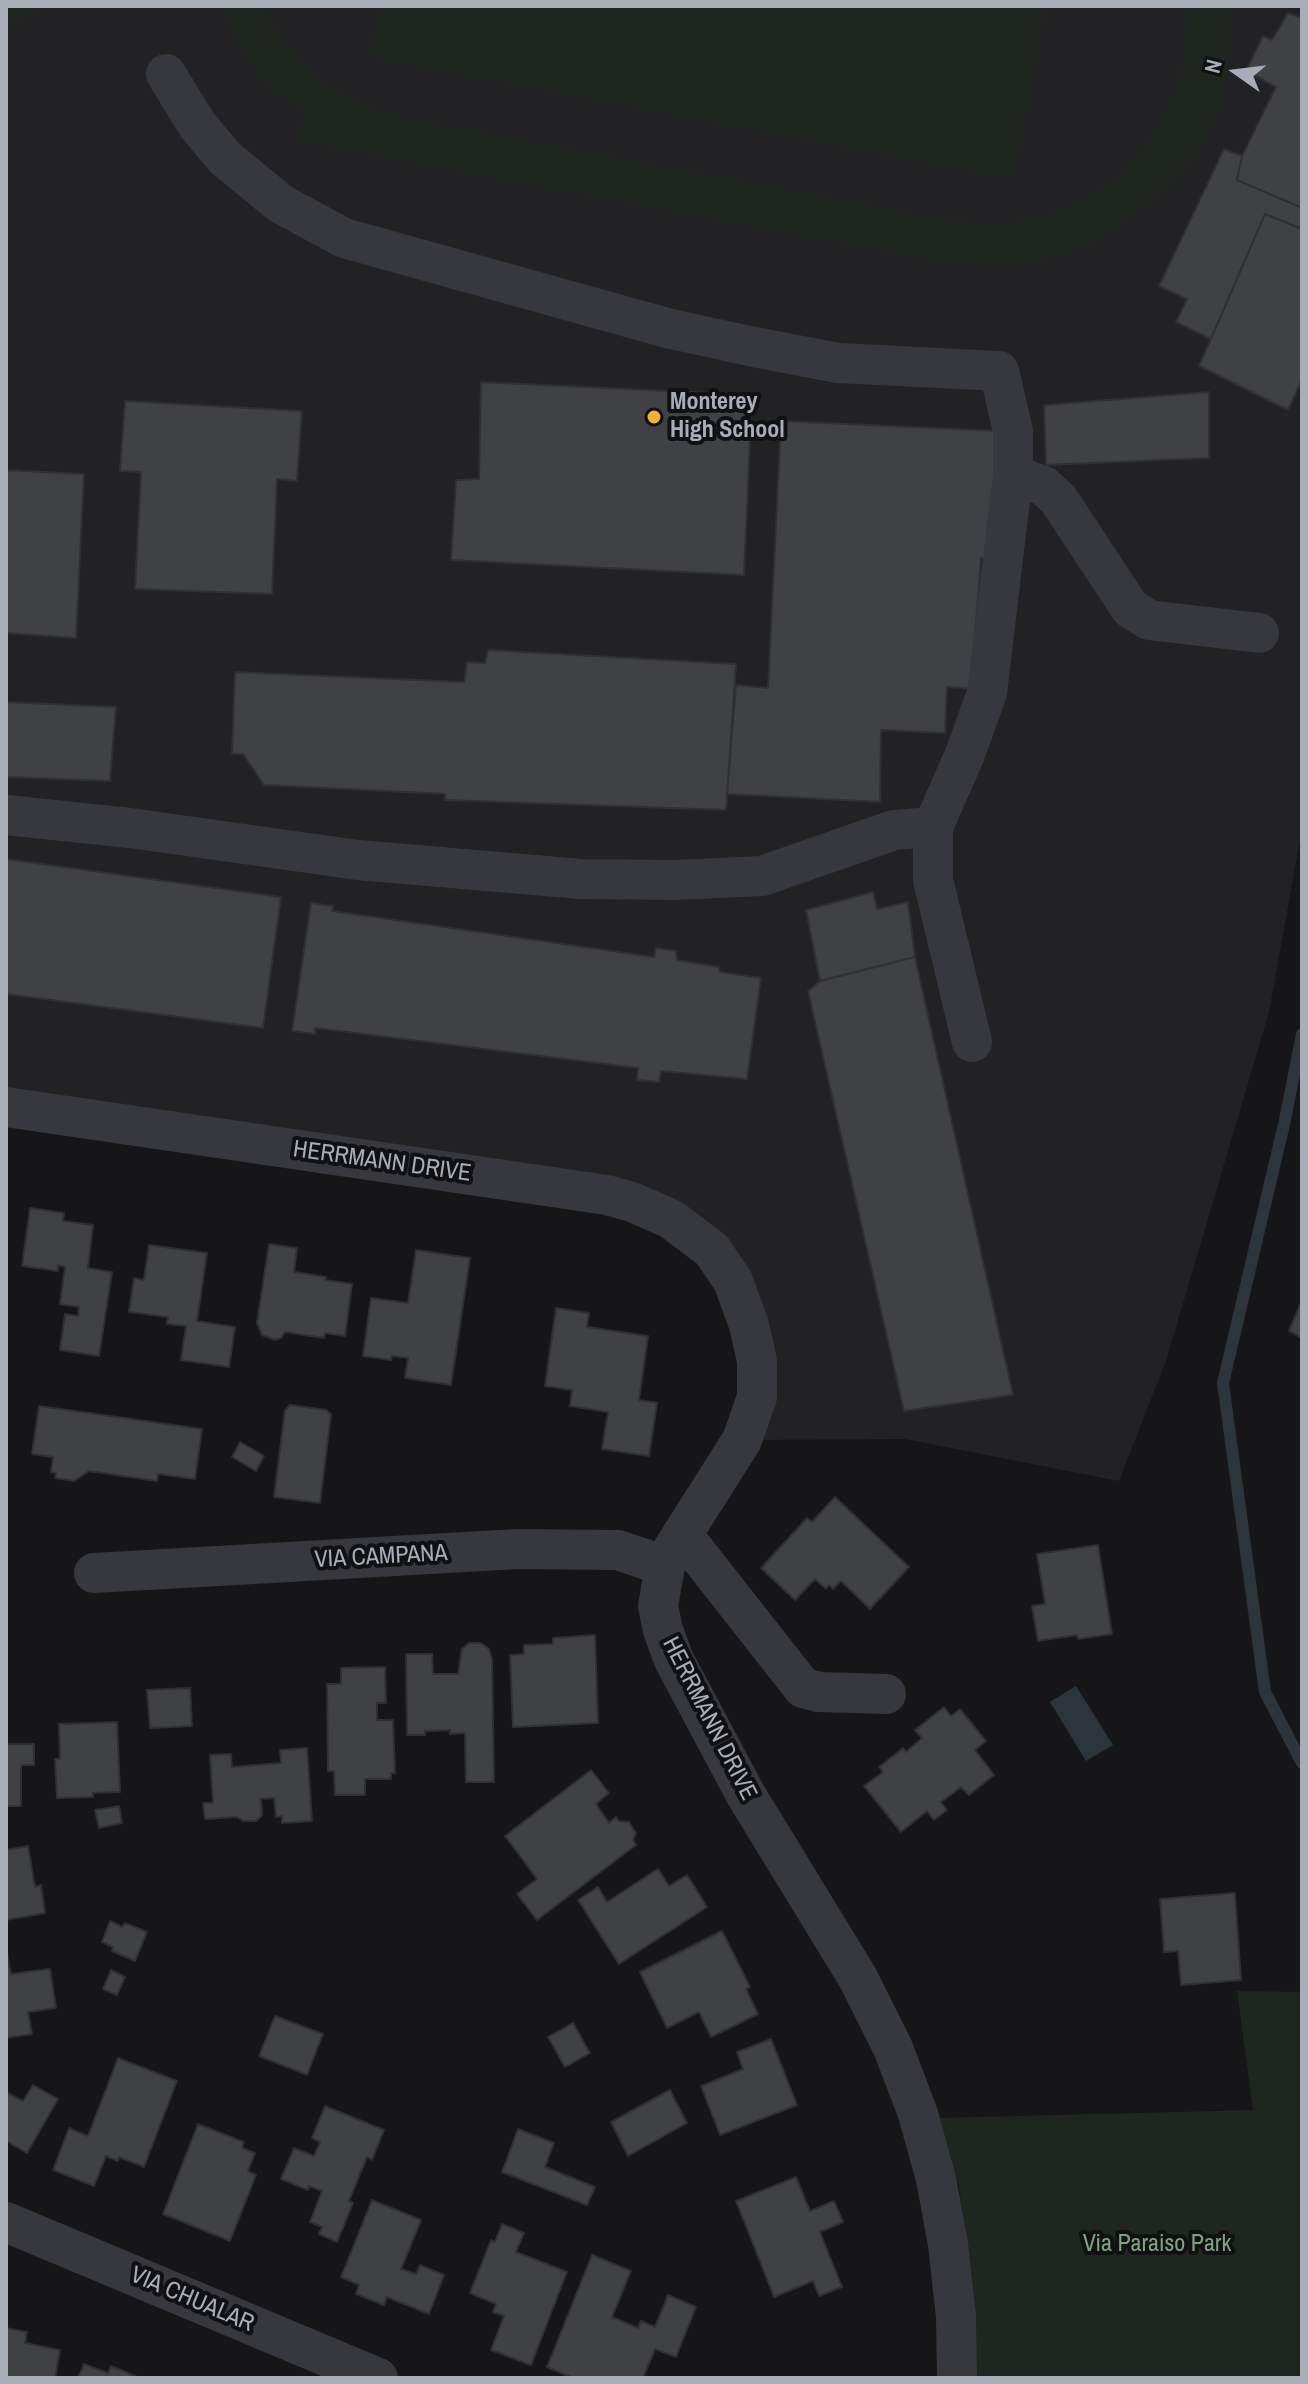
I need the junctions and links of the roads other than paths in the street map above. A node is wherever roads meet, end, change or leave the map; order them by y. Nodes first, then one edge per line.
1 (166, 74) dead end
2 (1013, 475) junction
3 (1259, 633) dead end
4 (6, 815) edge
5 (933, 827) junction
6 (972, 1042) dead end
7 (6, 1107) edge
8 (673, 1550) junction
9 (94, 1573) dead end
10 (886, 1694) dead end
11 (6, 2222) edge
12 (378, 2378) edge
13 (957, 2378) edge

1 - 2 street
2 - 3 street
2 - 5 street
4 - 5 street
5 - 6 street
7 - 8 street, HERRMANN DRIVE
8 - 9 street, VIA CAMPANA
8 - 10 street
8 - 13 street, HERRMANN DRIVE
11 - 12 street, VIA CHUALAR

